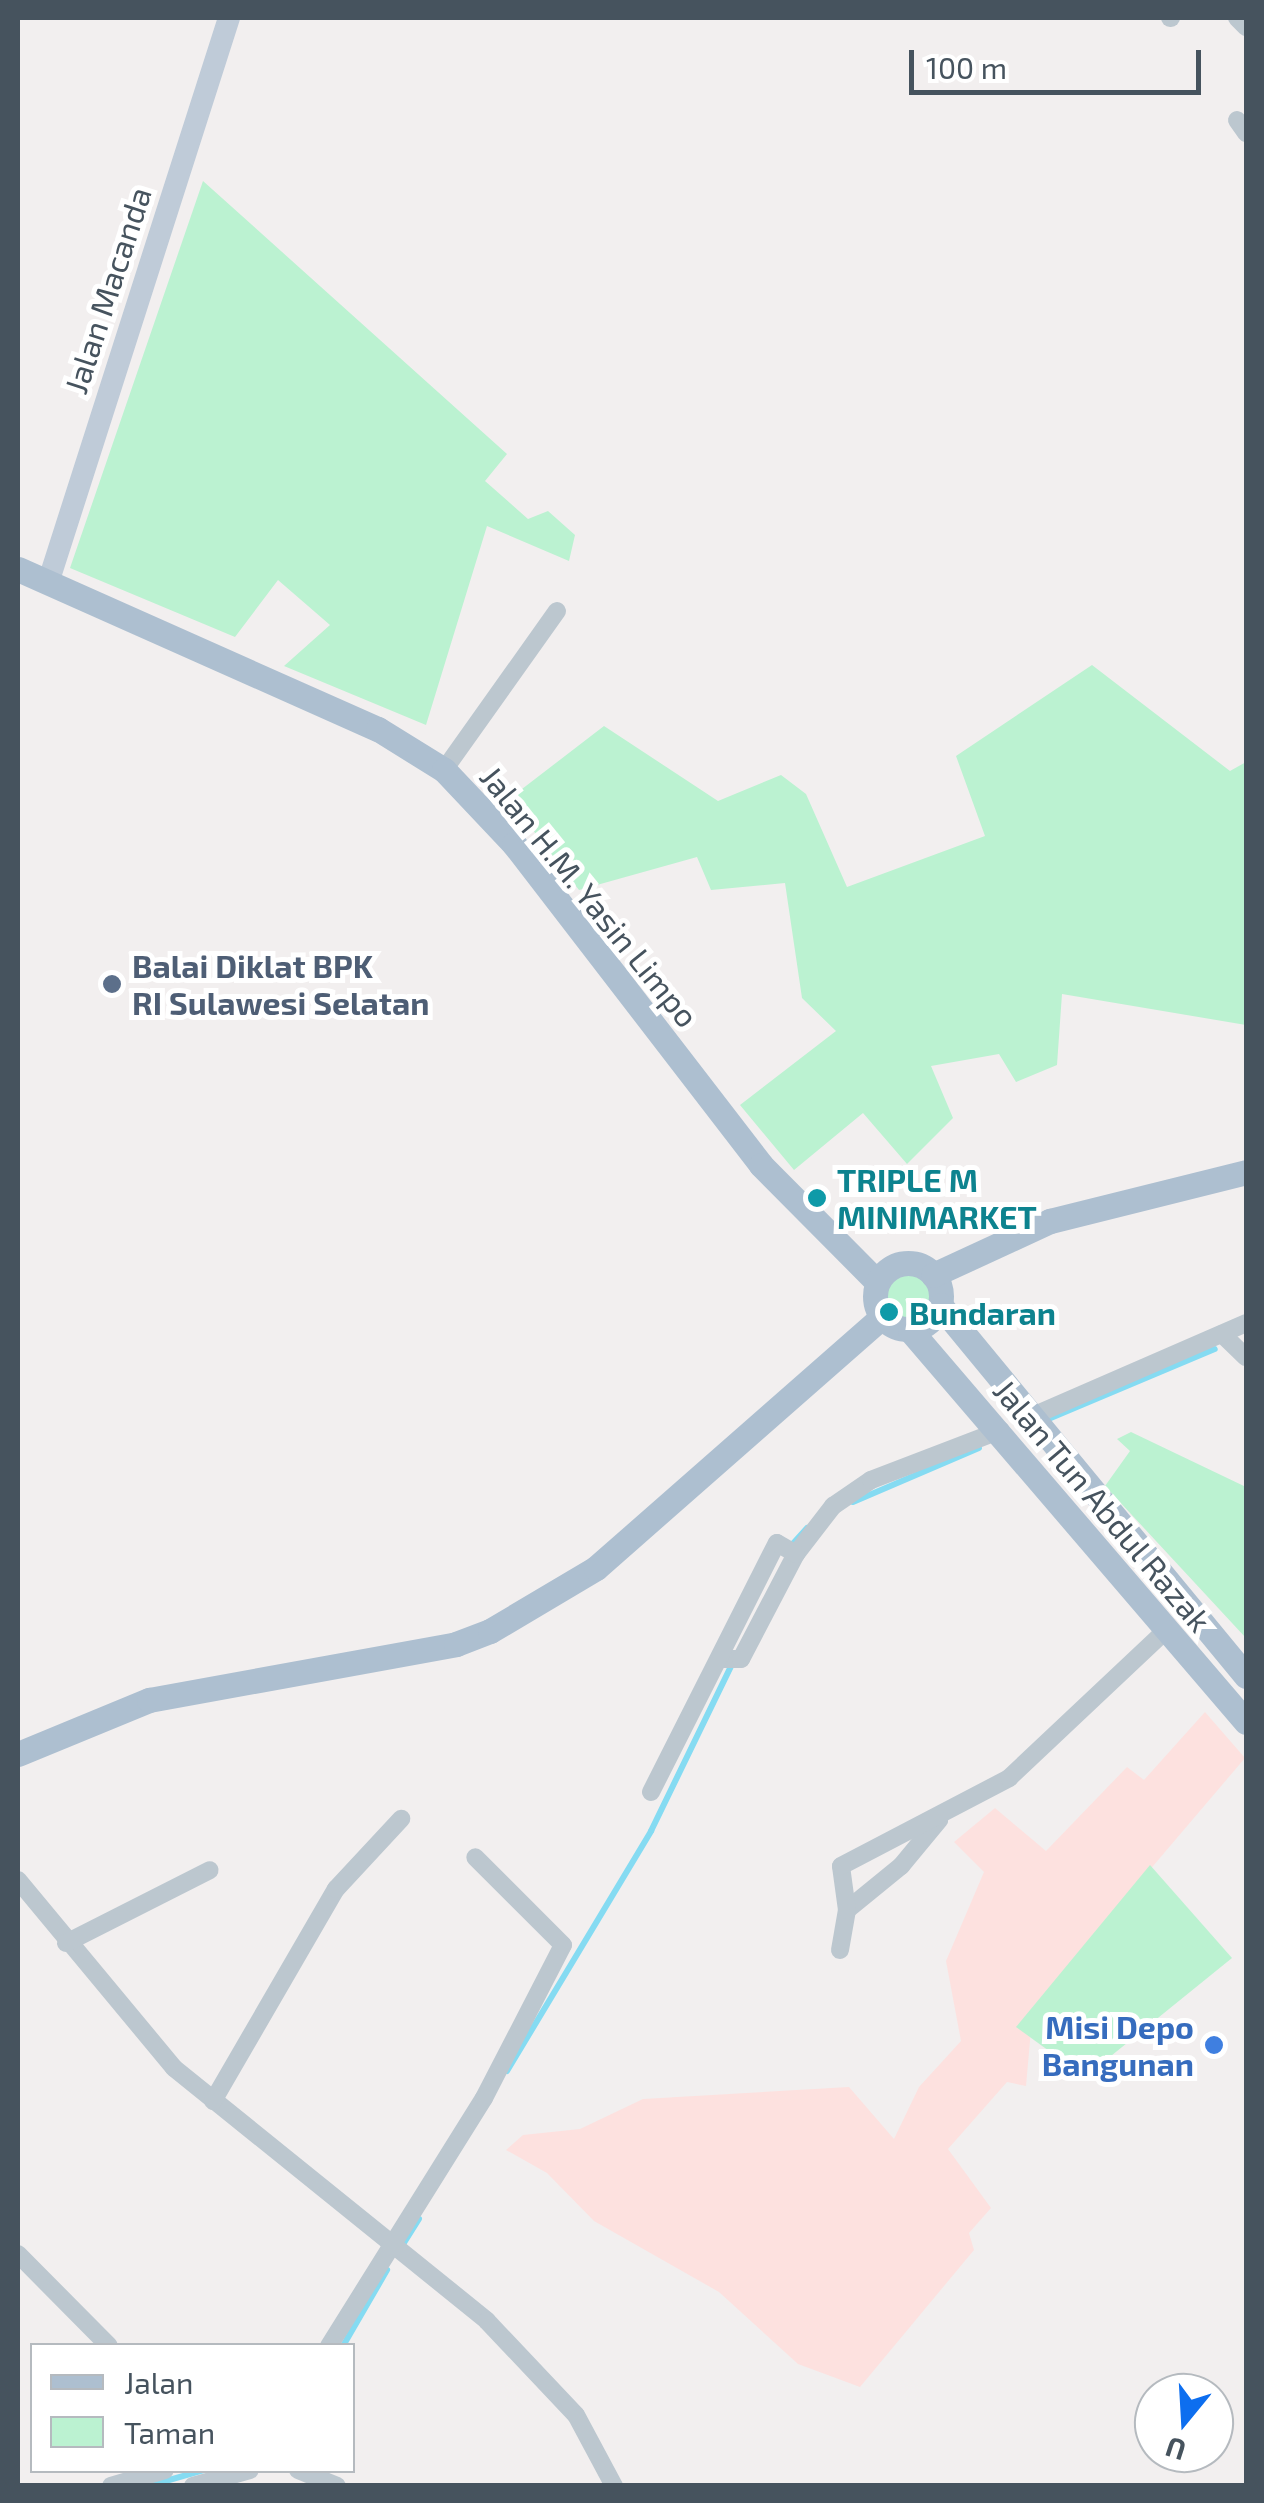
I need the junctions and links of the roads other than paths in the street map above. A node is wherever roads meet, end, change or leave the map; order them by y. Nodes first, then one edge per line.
1 (229, 18) edge
2 (1238, 18) edge
3 (1246, 27) edge
4 (18, 569) edge
5 (48, 583) junction
6 (556, 611) dead end
7 (444, 770) junction
8 (1246, 1172) edge
9 (933, 1275) junction
10 (878, 1282) junction
11 (940, 1304) junction
12 (882, 1317) junction
13 (1246, 1323) edge
14 (910, 1330) junction
15 (1222, 1334) junction
16 (1246, 1357) edge
17 (1028, 1418) junction
18 (1001, 1430) junction
19 (1207, 1629) junction
20 (1174, 1637) junction
21 (1246, 1676) edge
22 (1246, 1722) edge
23 (18, 1754) edge
24 (651, 1792) dead end
25 (941, 1817) junction
26 (401, 1819) dead end
27 (475, 1857) dead end
28 (210, 1870) dead end
29 (18, 1880) edge
30 (847, 1910) junction
31 (66, 1943) junction
32 (840, 1950) dead end
33 (213, 2101) junction
34 (396, 2250) junction
35 (18, 2254) edge
36 (107, 2343) edge
37 (332, 2343) edge
38 (155, 2473) edge
39 (239, 2473) edge
40 (305, 2473) edge
41 (111, 2486) edge
42 (193, 2486) edge
43 (337, 2486) edge
44 (614, 2486) edge

1 - 5 street, Jalan Macanda
2 - 3 street
4 - 5 main road, Jalan H.M. Yasin Limpo
5 - 7 main road, Jalan H.M. Yasin Limpo
6 - 7 street
7 - 10 main road, Jalan H.M. Yasin Limpo
8 - 9 main road
9 - 10 main road
9 - 11 main road
10 - 12 main road
11 - 14 main road
11 - 17 main road, Jalan Tun Abdul Razak
12 - 14 main road
12 - 23 main road
13 - 15 street
14 - 18 main road, Jalan Tun Abdul Razak
15 - 16 street
15 - 17 street
17 - 19 main road, Jalan Tun Abdul Razak
18 - 20 main road, Jalan Tun Abdul Razak
18 - 24 street
19 - 20 main road
19 - 21 main road, Jalan Tun Abdul Razak
20 - 22 main road, Jalan Tun Abdul Razak
20 - 25 street
25 - 30 street
25 - 30 street
26 - 33 street
27 - 34 street
28 - 31 street
29 - 31 street
30 - 32 street
31 - 33 street
33 - 34 street
34 - 37 street
34 - 44 street
35 - 36 street
38 - 41 street
39 - 42 street
40 - 43 street

